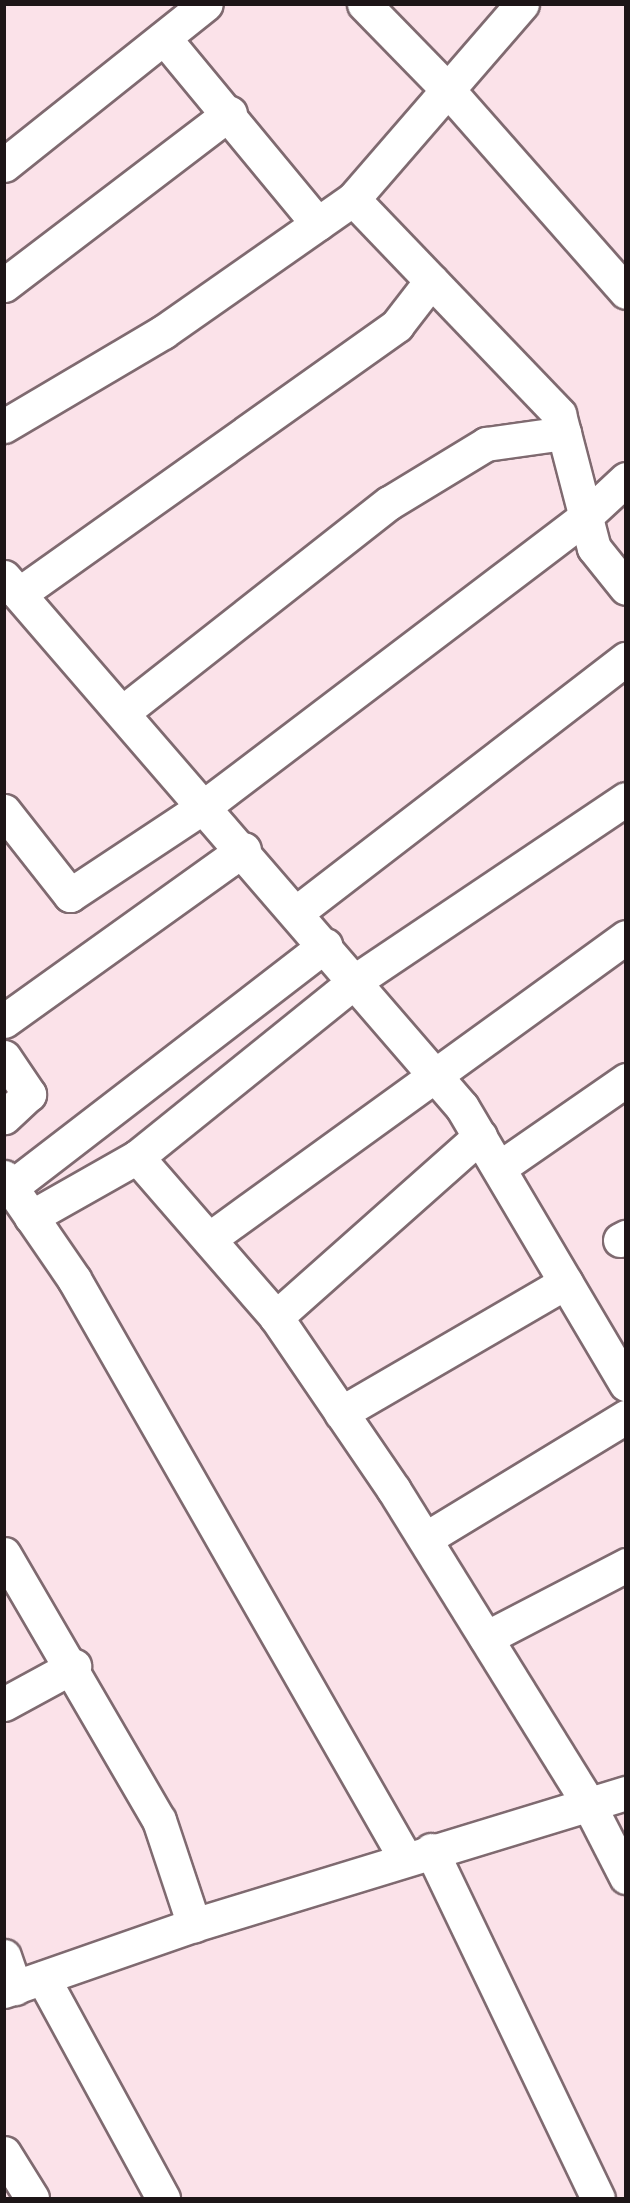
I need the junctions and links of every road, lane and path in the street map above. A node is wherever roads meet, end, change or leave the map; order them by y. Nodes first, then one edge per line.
1 (206, 4) edge
2 (517, 6) edge
3 (374, 8) edge
4 (164, 38) junction
5 (448, 90) junction
6 (230, 113) junction
7 (4, 165) edge
8 (353, 199) junction
9 (318, 224) junction
10 (431, 281) junction
11 (4, 285) edge
12 (626, 292) edge
13 (7, 421) edge
14 (564, 433) junction
15 (623, 487) edge
16 (585, 517) junction
17 (12, 585) edge
18 (626, 588) edge
19 (626, 659) edge
20 (123, 711) junction
21 (626, 799) edge
22 (206, 806) junction
23 (4, 812) edge
24 (244, 849) junction
25 (297, 912) junction
26 (626, 937) edge
27 (325, 945) junction
28 (355, 981) junction
29 (4, 1021) edge
30 (4, 1058) edge
31 (433, 1072) junction
32 (626, 1080) edge
33 (4, 1117) edge
34 (480, 1136) junction
35 (137, 1157) junction
36 (499, 1168) junction
37 (7, 1182) edge
38 (31, 1217) junction
39 (209, 1239) junction
40 (566, 1282) junction
41 (276, 1317) junction
42 (626, 1384) edge
43 (341, 1413) junction
44 (626, 1417) edge
45 (425, 1539) junction
46 (4, 1554) edge
47 (626, 1565) edge
48 (486, 1638) junction
49 (74, 1666) junction
50 (4, 1704) edge
51 (626, 1793) edge
52 (589, 1805) junction
53 (418, 1854) junction
54 (626, 1877) edge
55 (194, 1925) junction
56 (4, 1956) edge
57 (21, 1985) edge
58 (4, 2153) edge
59 (32, 2199) edge
60 (163, 2199) edge
61 (598, 2199) edge

1 - 4 street
2 - 5 street
3 - 5 street
4 - 6 street
4 - 7 street
5 - 8 street
5 - 12 street
6 - 9 street
6 - 11 street
8 - 9 street
8 - 10 street
9 - 13 street
10 - 14 street
10 - 17 street
14 - 16 street
14 - 20 street
15 - 16 street
16 - 18 street
16 - 22 street
17 - 20 street
19 - 25 street
20 - 22 street
21 - 28 street
22 - 23 street
22 - 24 street
24 - 25 street
24 - 29 street
25 - 27 street
26 - 31 street
27 - 28 street
27 - 37 street
28 - 31 street
28 - 35 street
30 - 33 street
31 - 34 street
31 - 39 street
32 - 36 street
34 - 36 street
34 - 41 street
35 - 38 street
35 - 39 street
36 - 40 street
37 - 38 street
38 - 53 street
39 - 41 street
40 - 42 street
40 - 43 street
41 - 43 street
43 - 45 street
44 - 45 street
45 - 48 street
46 - 49 street
47 - 48 street
48 - 52 street
49 - 50 street
49 - 55 street
51 - 52 street
52 - 53 street
52 - 54 street
53 - 55 street
53 - 61 street
55 - 57 street
56 - 57 street
57 - 60 street
58 - 59 street

